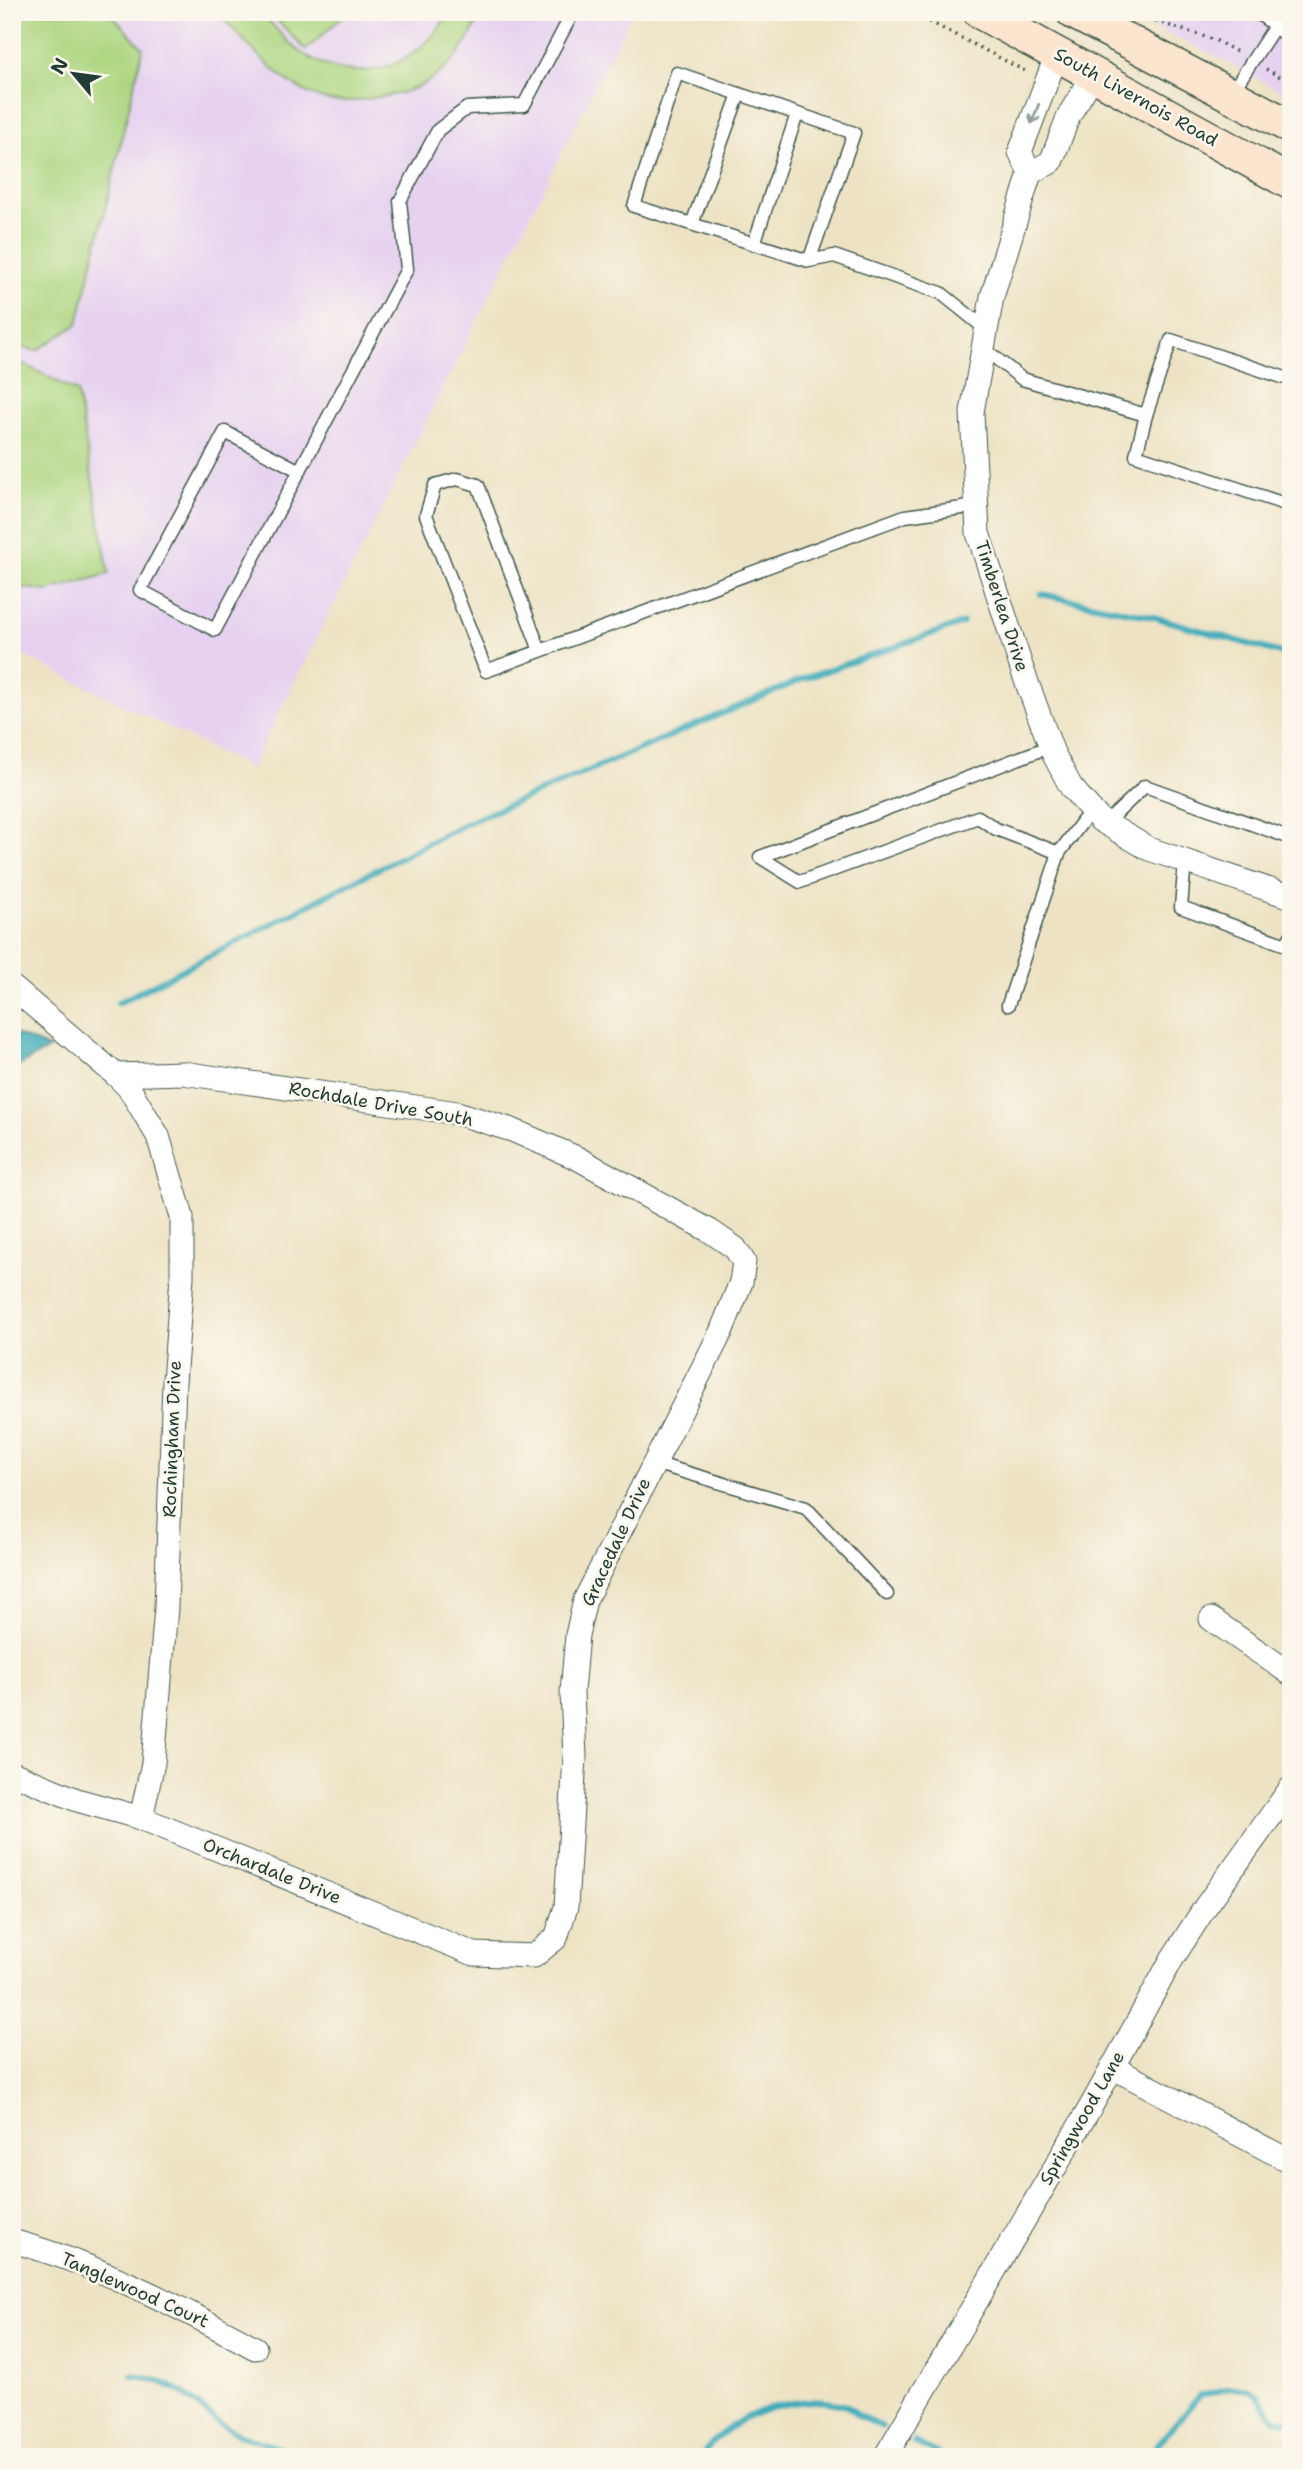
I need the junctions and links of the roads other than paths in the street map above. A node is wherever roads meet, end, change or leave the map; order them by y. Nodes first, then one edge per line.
1 (573, 12) edge
2 (980, 12) edge
3 (1047, 12) edge
4 (1073, 12) edge
5 (1257, 12) edge
6 (1282, 12) edge
7 (1275, 26) junction
8 (1291, 41) edge
9 (1058, 54) junction
10 (1152, 54) junction
11 (1094, 74) junction
12 (739, 94) junction
13 (1230, 95) junction
14 (1152, 107) junction
15 (797, 114) junction
16 (1291, 127) edge
17 (1291, 165) edge
18 (1030, 173) junction
19 (1291, 184) edge
20 (692, 224) junction
21 (754, 244) junction
22 (809, 261) junction
23 (985, 339) junction
24 (1291, 380) edge
25 (1146, 415) junction
26 (300, 471) junction
27 (977, 506) junction
28 (1291, 506) edge
29 (540, 651) junction
30 (1051, 746) junction
31 (1099, 817) junction
32 (1291, 838) edge
33 (1059, 853) junction
34 (1185, 861) junction
35 (1291, 897) edge
36 (1291, 936) edge
37 (12, 988) edge
38 (1007, 1005) dead end
39 (116, 1075) junction
40 (744, 1262) joint
41 (654, 1463) junction
42 (887, 1594) dead end
43 (1210, 1619) dead end
44 (1291, 1674) edge
45 (12, 1773) edge
46 (1291, 1788) edge
47 (141, 1818) junction
48 (534, 1956) joint
49 (1112, 2067) junction
50 (1291, 2162) edge
51 (12, 2241) edge
52 (255, 2348) dead end
53 (885, 2457) edge

1 - 26 lane
2 - 9 main road, South Livernois Road
3 - 10 main road
4 - 10 main road
5 - 7 lane
6 - 7 lane
7 - 8 lane
7 - 13 lane
9 - 11 main road, South Livernois Road
9 -> 18 street, Timberlea Drive
10 - 13 main road
11 - 14 main road, South Livernois Road
11 - 18 street
12 - 15 lane
12 - 20 lane
12 - 20 lane
13 - 16 main road
14 - 17 main road
14 - 19 main road, South Livernois Road
15 - 21 lane
15 - 22 lane
18 - 23 street, Timberlea Drive
20 - 21 lane
21 - 22 lane
22 - 23 lane
23 - 25 lane
23 - 27 street, Timberlea Drive
24 - 25 lane
25 - 28 lane
26 - 26 lane
27 - 29 lane
27 - 30 street, Timberlea Drive
29 - 29 lane
30 - 31 street, Timberlea Drive
30 - 33 lane
31 - 32 lane
31 - 33 lane
31 - 34 street, Timberlea Drive
33 - 38 lane
34 - 35 street, Timberlea Drive
34 - 36 lane
37 - 39 street
39 - 40 street, Rochdale Drive South
39 - 47 street, Rochingham Drive
40 - 41 street, Gracedale Drive
41 - 42 lane
41 - 48 street, Gracedale Drive
43 - 44 street
45 - 47 street, Orchardale Drive
46 - 49 street, Springwood Lane
47 - 48 street, Orchardale Drive
49 - 50 street
49 - 53 street, Springwood Lane
51 - 52 street, Tanglewood Court

